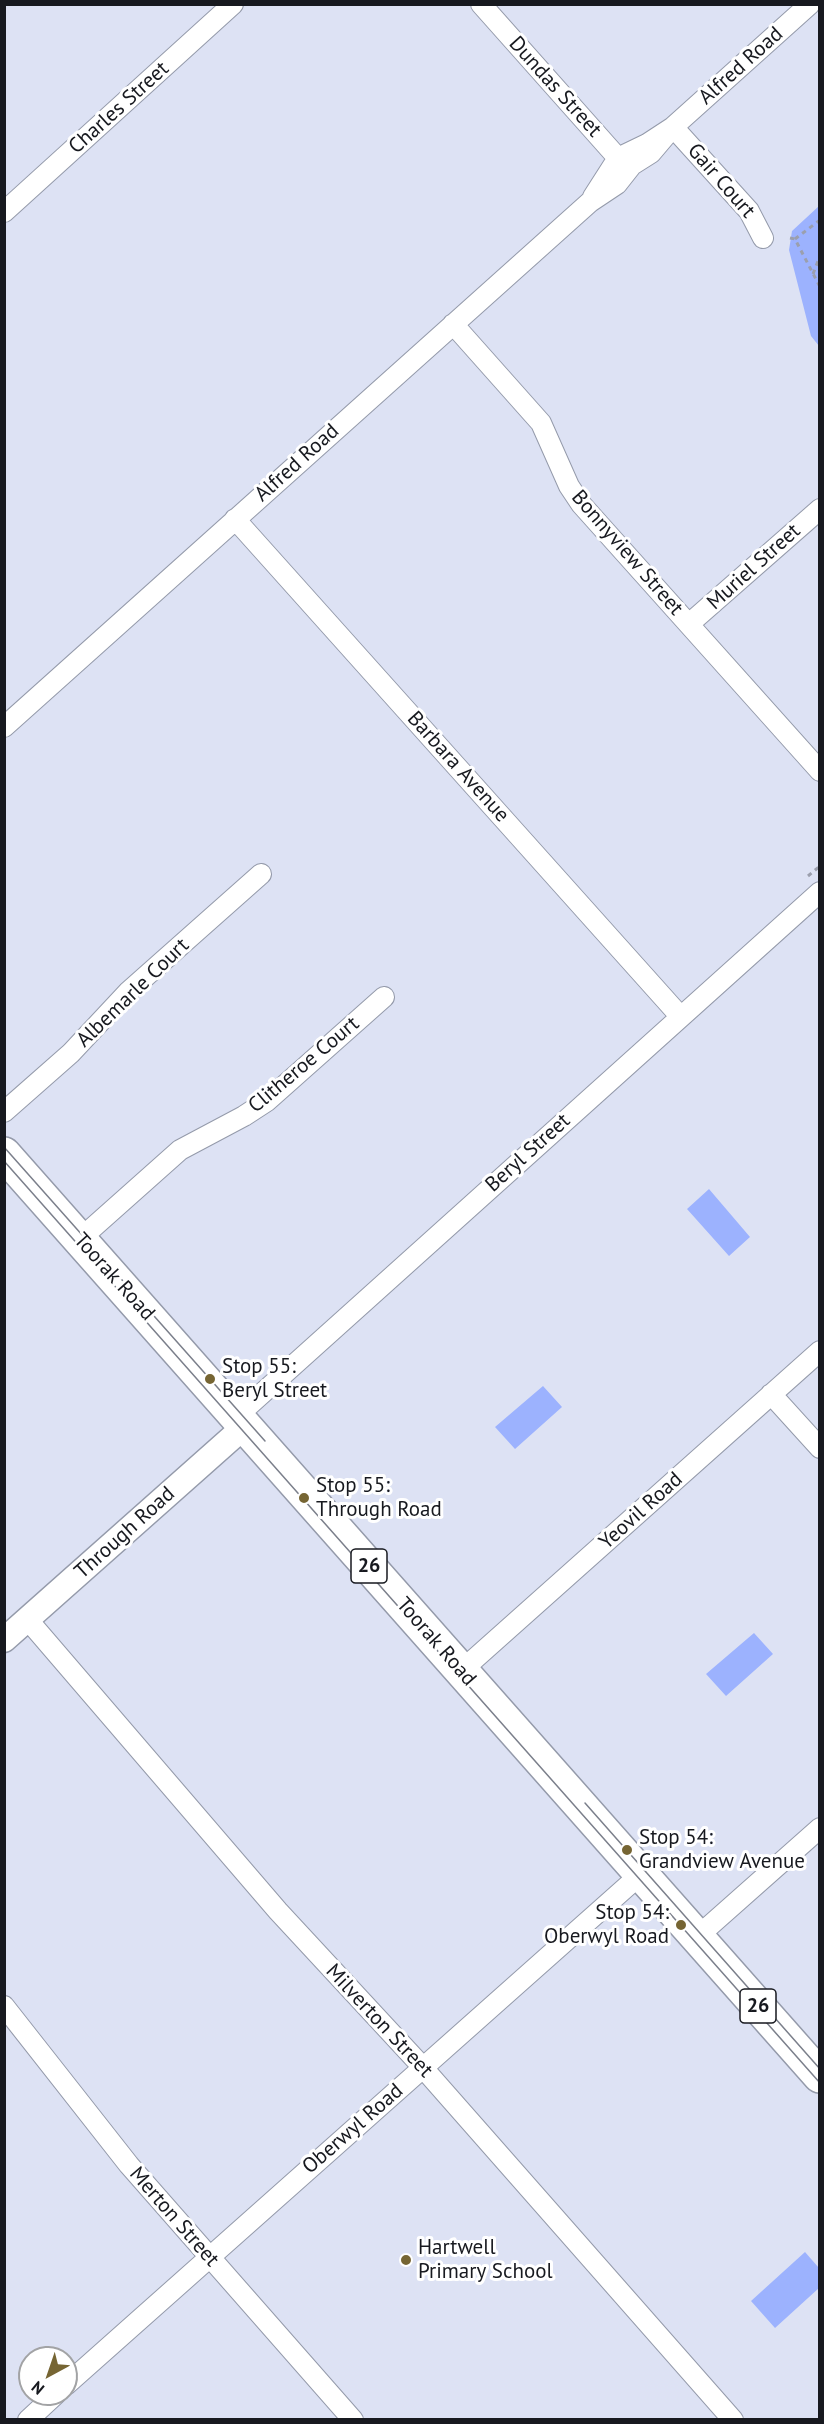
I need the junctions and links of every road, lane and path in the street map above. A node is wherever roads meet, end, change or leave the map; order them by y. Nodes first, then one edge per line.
1 (233, 4) edge
2 (481, 4) edge
3 (810, 4) edge
4 (673, 127) junction
5 (623, 164) junction
6 (4, 212) edge
7 (819, 220) edge
8 (763, 238) dead end
9 (790, 238) dead end
10 (795, 239) junction
11 (819, 256) edge
12 (813, 274) junction
13 (819, 287) edge
14 (453, 324) junction
15 (819, 509) edge
16 (235, 519) junction
17 (689, 624) junction
18 (4, 727) edge
19 (819, 771) edge
20 (261, 874) dead end
21 (819, 892) edge
22 (384, 997) dead end
23 (680, 1016) junction
24 (4, 1112) edge
25 (8, 1166) edge
26 (80, 1239) junction
27 (819, 1351) edge
28 (771, 1394) junction
29 (241, 1421) junction
30 (819, 1448) edge
31 (28, 1620) junction
32 (4, 1640) edge
33 (461, 1671) junction
34 (819, 1828) edge
35 (640, 1874) junction
36 (697, 1937) junction
37 (4, 2006) edge
38 (423, 2068) junction
39 (819, 2076) edge
40 (208, 2257) junction
41 (78, 2374) edge
42 (43, 2406) edge
43 (28, 2420) edge
44 (352, 2420) edge
45 (733, 2420) edge

1 - 6 street, Charles Street
2 - 5 street, Dundas Street
3 - 4 street, Alfred Road
4 - 5 street, Alfred Road
4 - 8 street, Gair Court
5 - 14 street, Alfred Road
7 - 10 path
9 - 10 path
10 - 12 path
11 - 12 path
12 - 13 path
14 - 16 street, Alfred Road
14 - 17 street, Bonnyview Street
15 - 17 street, Muriel Street
16 - 18 street, Alfred Road
16 - 23 street, Barbara Avenue
17 - 19 street, Bonnyview Street
20 - 24 street, Albemarle Court
21 - 23 street, Beryl Street
22 - 26 street, Clitheroe Court
23 - 29 street, Beryl Street
25 - 26 highway, Toorak Road / 26
26 - 29 highway, Toorak Road / 26
27 - 28 street, Yeovil Road
28 - 30 street
28 - 33 street, Yeovil Road
29 - 31 street, Through Road
29 - 33 highway, Toorak Road / 26
31 - 32 street, Through Road
31 - 38 street, Milverton Street
33 - 35 highway, Toorak Road / 26
34 - 36 street
35 - 36 highway, Toorak Road / 26
35 - 38 street, Oberwyl Road
36 - 39 highway, Toorak Road / 26
37 - 40 street, Merton Street
38 - 40 street, Oberwyl Road
38 - 45 street, Milverton Street
40 - 41 street, Oberwyl Road
40 - 44 street, Merton Street
42 - 43 street

